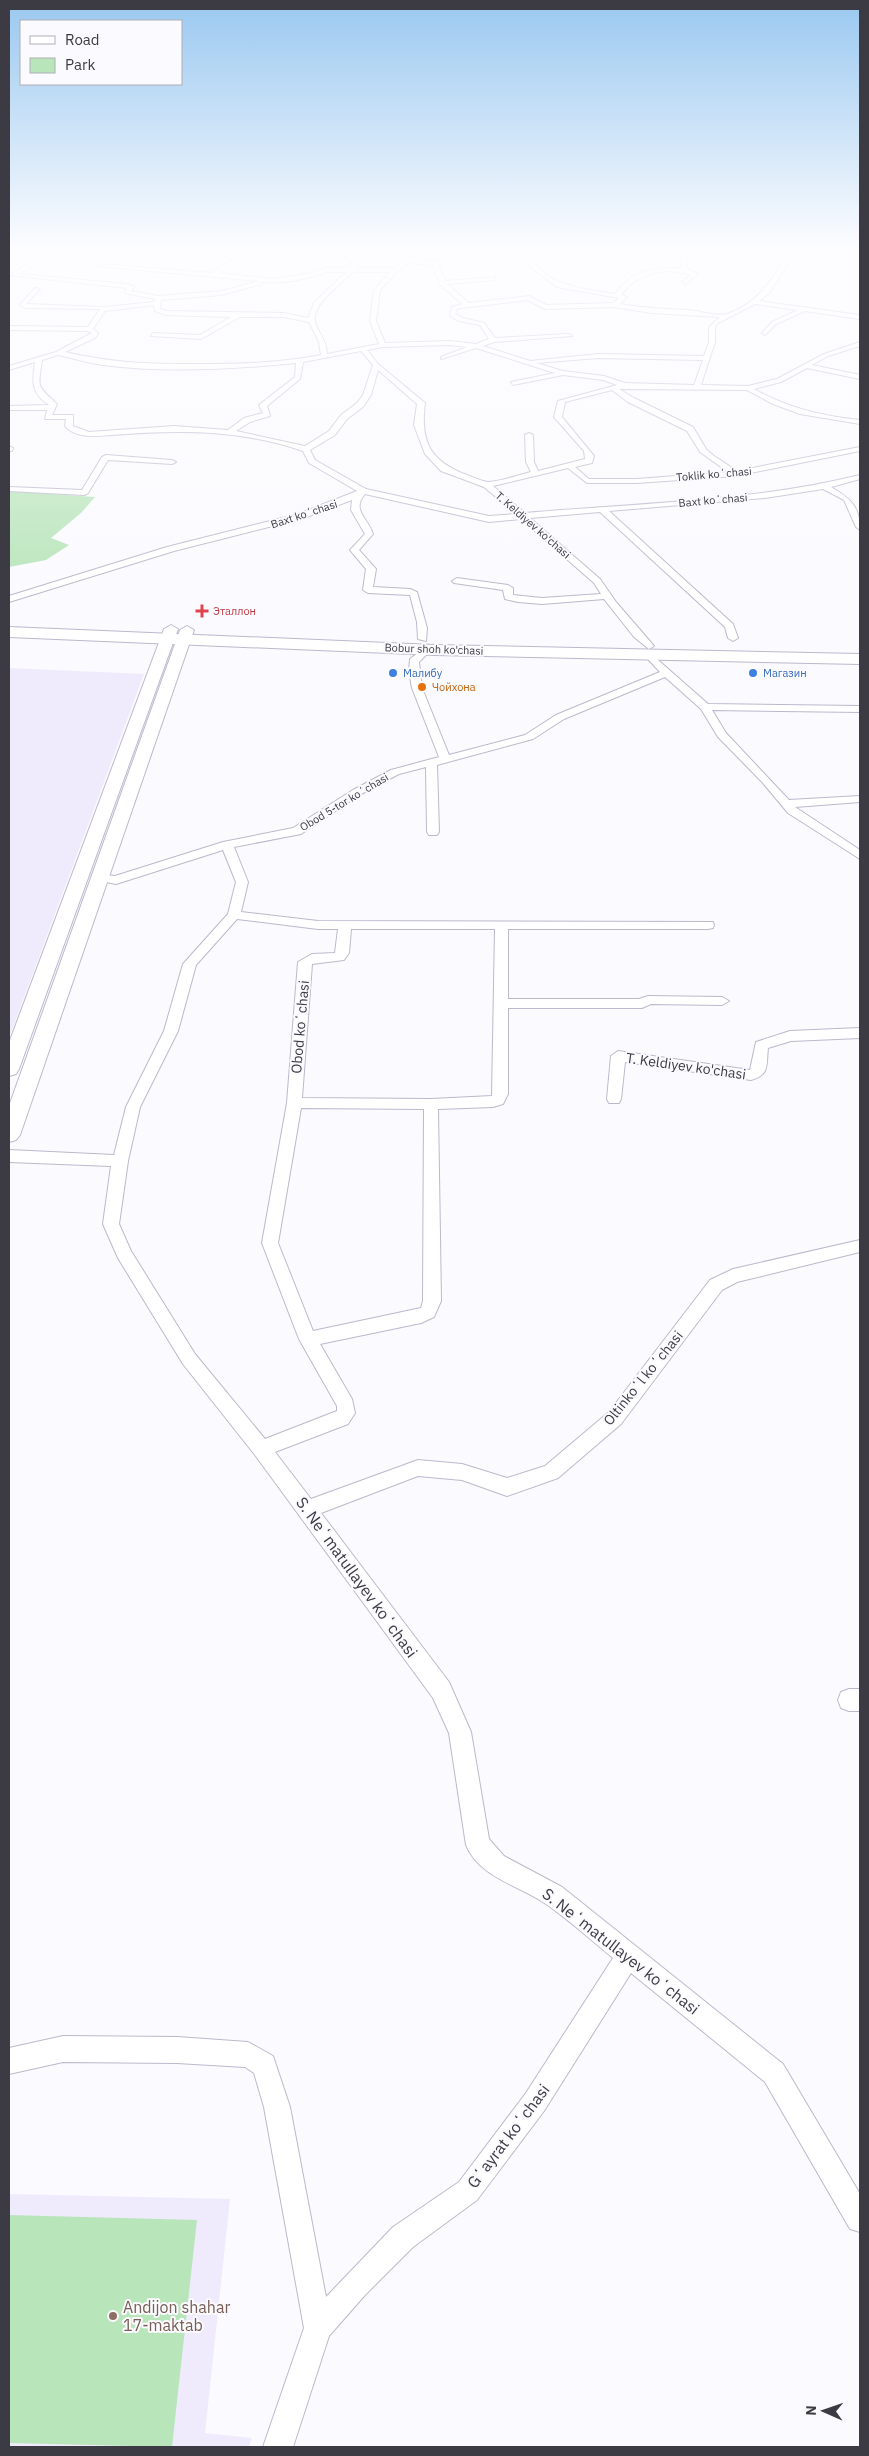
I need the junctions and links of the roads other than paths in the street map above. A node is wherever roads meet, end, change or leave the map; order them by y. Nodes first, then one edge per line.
1 (376, 365) joint
2 (39, 366) edge
3 (129, 366) edge
4 (133, 366) junction
5 (253, 366) edge
6 (299, 366) edge
7 (539, 366) edge
8 (704, 366) edge
9 (806, 366) joint
10 (562, 373) junction
11 (134, 376) dead end
12 (858, 379) edge
13 (513, 383) dead end
14 (624, 385) junction
15 (697, 386) junction
16 (613, 388) junction
17 (748, 388) junction
18 (9, 408) edge
19 (51, 408) junction
20 (860, 422) edge
21 (230, 432) junction
22 (529, 435) dead end
23 (860, 448) edge
24 (306, 449) junction
25 (172, 462) dead end
26 (571, 467) junction
27 (536, 474) junction
28 (736, 474) junction
29 (860, 477) edge
30 (487, 485) junction
31 (824, 486) junction
32 (9, 489) edge
33 (363, 491) junction
34 (602, 509) junction
35 (522, 515) junction
36 (860, 528) edge
37 (457, 581) dead end
38 (606, 596) junction
39 (9, 599) edge
40 (9, 622) edge
41 (9, 632) edge
42 (177, 635) junction
43 (733, 638) dead end
44 (425, 644) junction
45 (860, 649) edge
46 (650, 651) junction
47 (860, 659) edge
48 (666, 673) junction
49 (705, 707) junction
50 (860, 709) edge
51 (445, 759) junction
52 (432, 763) junction
53 (860, 798) edge
54 (786, 804) junction
55 (433, 832) dead end
56 (227, 845) junction
57 (860, 855) edge
58 (100, 877) junction
59 (234, 915) junction
60 (345, 925) junction
61 (502, 925) junction
62 (708, 925) dead end
63 (722, 1001) dead end
64 (503, 1003) junction
65 (860, 1034) edge
66 (9, 1068) edge
67 (614, 1099) dead end
68 (294, 1103) junction
69 (430, 1104) junction
70 (9, 1135) edge
71 (9, 1156) edge
72 (120, 1161) junction
73 (860, 1246) edge
74 (308, 1339) junction
75 (262, 1449) junction
76 (307, 1509) junction
77 (629, 1954) junction
78 (9, 2061) edge
79 (860, 2219) edge
80 (318, 2328) junction
81 (278, 2447) edge

1 - 24 street
1 - 30 street, T. Keldiyev ko'chasi
2 - 19 street
3 - 4 street
4 - 5 street
4 - 11 street
6 - 21 street
7 - 10 street
8 - 15 street
9 - 12 street
9 - 17 street
10 - 13 street
10 - 14 street
14 - 15 street
14 - 16 street
15 - 17 street
16 - 26 street
16 - 28 street
17 - 20 street
18 - 19 street
19 - 21 street
21 - 24 street
22 - 27 street
23 - 28 street, Toklik koʻchasi
24 - 33 street
25 - 32 street
26 - 27 street
26 - 28 street, Toklik koʻchasi
27 - 30 street
29 - 31 street, Baxt koʻchasi
30 - 35 street, T. Keldiyev ko'chasi
31 - 34 street, Baxt koʻchasi
31 - 36 street
33 - 35 street, Baxt koʻchasi
33 - 39 street, Baxt koʻchasi
33 - 44 street
34 - 35 street, Baxt koʻchasi
34 - 43 street
35 - 38 street, T. Keldiyev ko'chasi
37 - 38 street
38 - 46 street, T. Keldiyev ko'chasi
40 - 42 main road, Bobur shoh ko'chasi
41 - 42 main road, Bobur shoh ko'chasi
42 - 44 main road, Bobur shoh ko'chasi
42 - 58 main road
42 - 66 main road
44 - 46 main road, Bobur shoh ko'chasi
44 - 51 street
45 - 46 main road, Bobur shoh ko'chasi
46 - 47 main road, Bobur shoh ko'chasi
46 - 48 street, T. Keldiyev ko'chasi
48 - 49 street, T. Keldiyev ko'chasi
48 - 51 street, Obod 5-tor koʻchasi
49 - 50 street
49 - 54 street, T. Keldiyev ko'chasi
51 - 52 street, Obod 5-tor koʻchasi
52 - 55 street
52 - 56 street, Obod 5-tor koʻchasi
53 - 54 street
54 - 57 street, T. Keldiyev ko'chasi
56 - 58 street, Obod 5-tor koʻchasi
56 - 59 street, S. Neʻmatullayev koʻchasi
58 - 70 main road
59 - 60 street
59 - 72 street, S. Neʻmatullayev koʻchasi
60 - 61 street
60 - 68 street, Obod koʻchasi
61 - 62 street
61 - 64 street
63 - 64 street
64 - 69 street
65 - 67 street, T. Keldiyev ko'chasi
68 - 69 street
68 - 74 street, Obod koʻchasi
69 - 74 street
71 - 72 street
72 - 75 street, S. Neʻmatullayev koʻchasi
73 - 76 street, Oltinkoʻl koʻchasi
74 - 75 street, Obod koʻchasi
75 - 76 street, S. Neʻmatullayev koʻchasi
76 - 77 street, S. Neʻmatullayev koʻchasi
77 - 79 street, S. Neʻmatullayev koʻchasi
77 - 80 street, Gʻayrat koʻchasi
78 - 80 street
80 - 81 street, Gʻayrat koʻchasi

